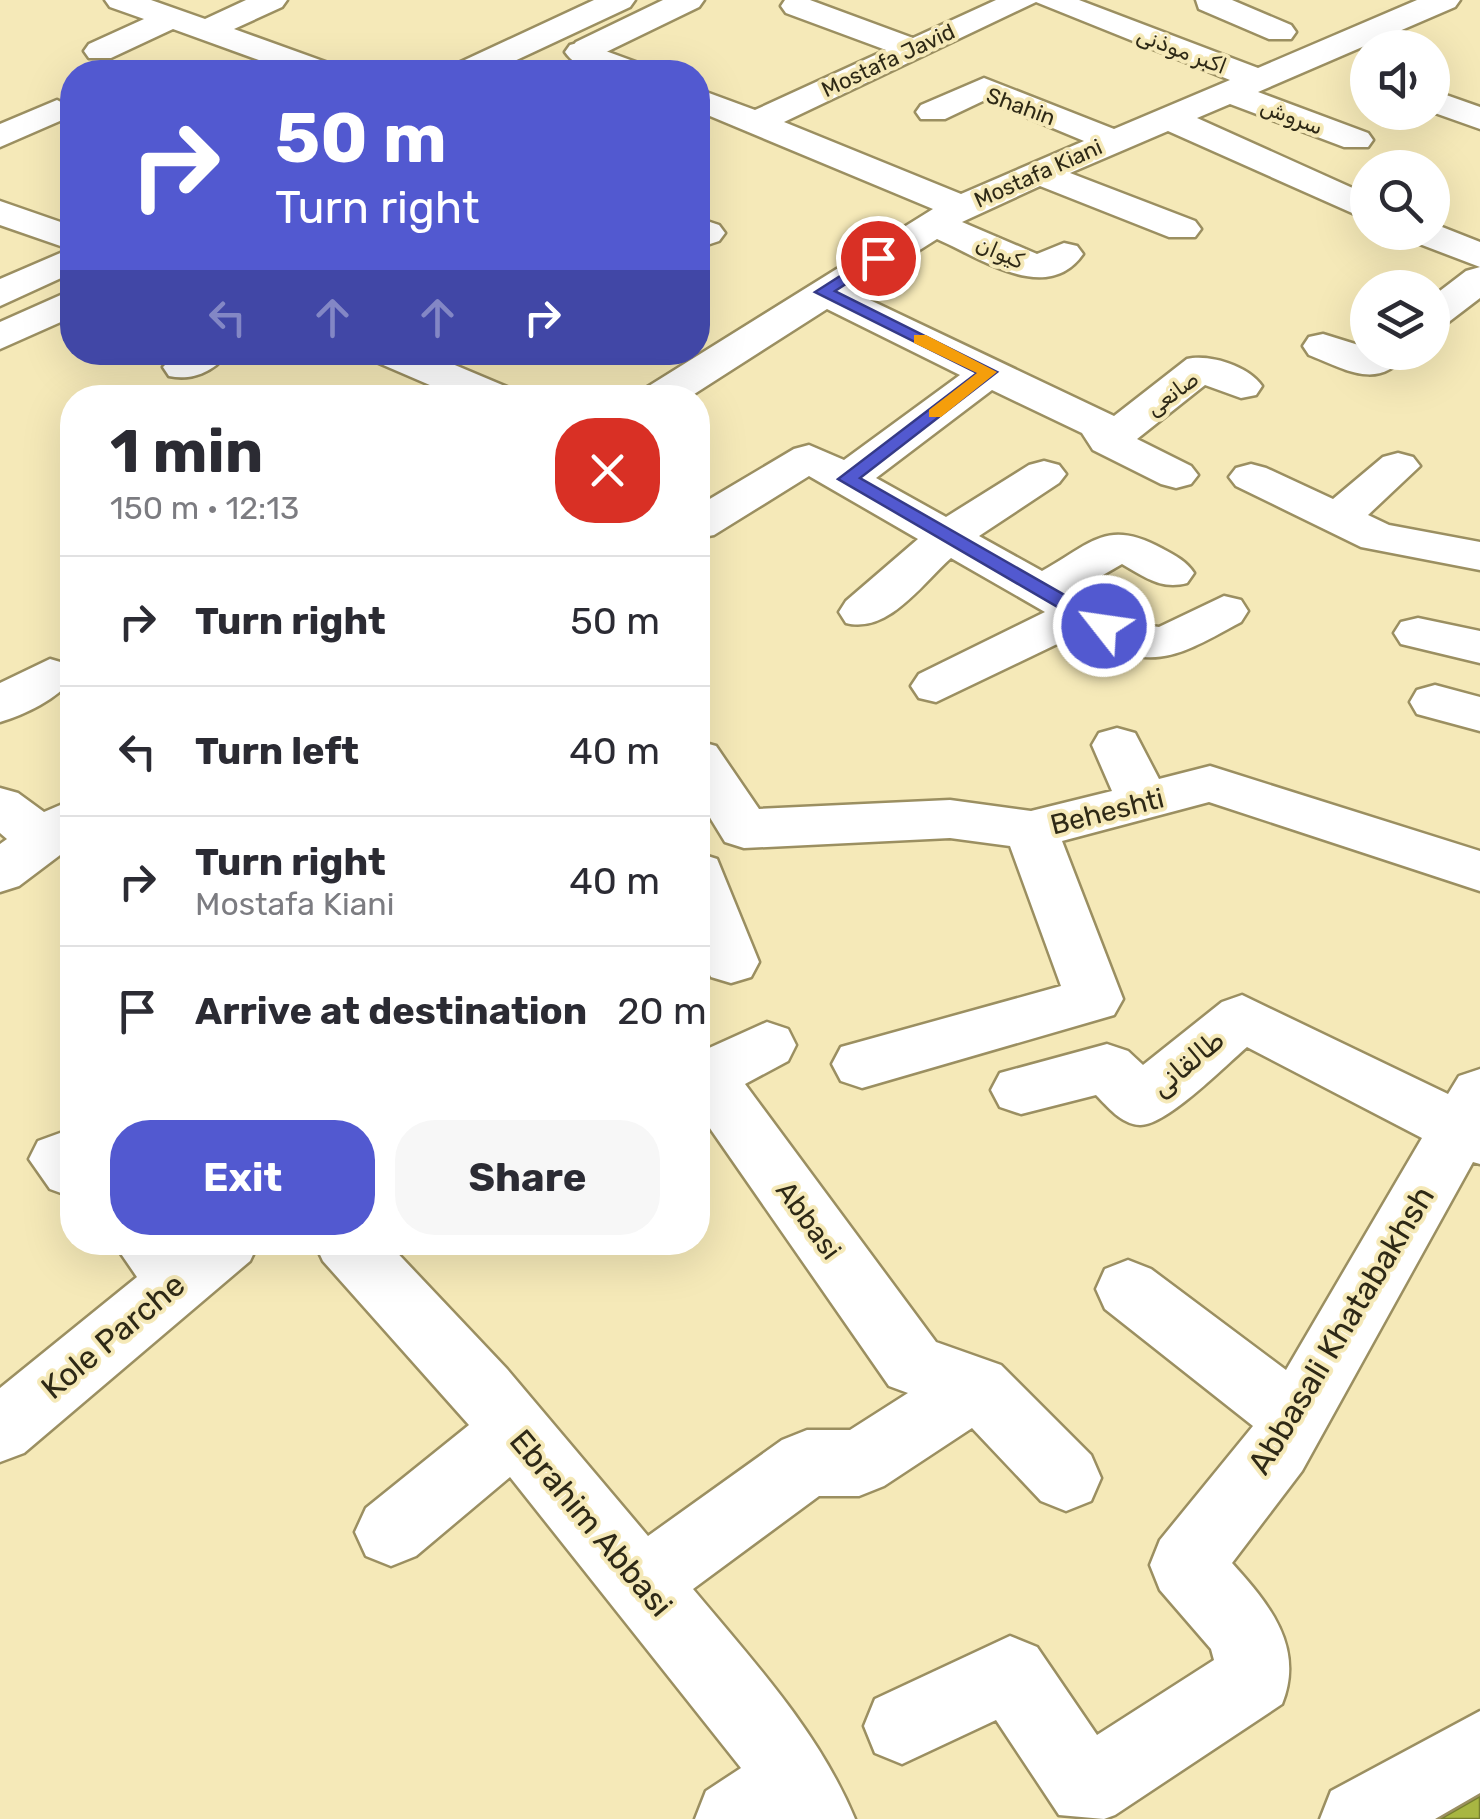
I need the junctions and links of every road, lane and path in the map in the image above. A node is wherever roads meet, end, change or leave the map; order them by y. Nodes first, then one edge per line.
1 (271, 0) edge
2 (619, 0) edge
3 (688, 0) edge
4 (1021, 0) edge
5 (1050, 0) edge
6 (1444, 0) edge
7 (129, 1) edge
8 (1210, 2) edge
9 (797, 6) dead end
10 (1480, 15) edge
11 (1280, 16) edge
12 (172, 18) junction
13 (207, 30) junction
14 (910, 48) junction
15 (100, 51) dead end
16 (1316, 56) junction
17 (289, 60) edge
18 (492, 60) edge
19 (573, 60) edge
20 (1350, 69) dead end
21 (1255, 81) junction
22 (710, 103) edge
23 (1450, 107) edge
24 (57, 110) dead end
25 (933, 112) dead end
26 (1166, 117) junction
27 (1480, 118) edge
28 (757, 122) junction
29 (0, 137) edge
30 (1111, 140) junction
31 (1356, 140) dead end
32 (1038, 173) junction
33 (1350, 198) edge
34 (1350, 201) edge
35 (0, 212) edge
36 (948, 216) junction
37 (1290, 216) dead end
38 (1182, 229) dead end
39 (60, 234) edge
40 (1450, 244) edge
41 (1064, 254) dead end
42 (1476, 256) edge
43 (60, 265) edge
44 (1450, 291) edge
45 (823, 292) junction
46 (0, 294) edge
47 (60, 308) edge
48 (0, 337) edge
49 (1323, 346) dead end
50 (1350, 356) edge
51 (455, 365) edge
52 (989, 372) junction
53 (480, 385) edge
54 (679, 385) edge
55 (1241, 386) dead end
56 (1108, 442) junction
57 (1398, 466) dead end
58 (828, 468) junction
59 (1044, 474) dead end
60 (1176, 475) dead end
61 (1252, 477) dead end
62 (1338, 518) junction
63 (710, 520) edge
64 (949, 535) junction
65 (1480, 556) edge
66 (1171, 573) dead end
67 (1062, 602) junction
68 (1224, 611) dead end
69 (862, 612) dead end
70 (1418, 634) dead end
71 (1480, 646) edge
72 (50, 675) dead end
73 (936, 686) dead end
74 (0, 706) edge
75 (1117, 744) dead end
76 (710, 799) edge
77 (1143, 802) junction
78 (0, 806) edge
79 (59, 829) edge
80 (1031, 830) junction
81 (721, 837) edge
82 (0, 872) edge
83 (1480, 872) edge
84 (710, 905) edge
85 (731, 962) dead end
86 (767, 1045) dead end
87 (862, 1064) dead end
88 (710, 1074) edge
89 (710, 1082) edge
90 (1021, 1090) dead end
91 (1473, 1120) edge
92 (184, 1255) edge
93 (358, 1255) edge
94 (1128, 1289) dead end
95 (977, 1387) junction
96 (1295, 1418) junction
97 (0, 1430) edge
98 (514, 1430) junction
99 (1066, 1478) dead end
100 (391, 1532) dead end
101 (642, 1584) junction
102 (902, 1726) dead end
103 (1480, 1750) edge
104 (1096, 1803) edge
105 (781, 1806) edge
106 (1360, 1819) edge

1 - 13 street
2 - 18 street
3 - 19 street
4 - 14 street, Mostafa Javid
5 - 21 street, اکبر موذنی
6 - 10 street
6 - 16 street, Mostafa Kiani
7 - 12 street
8 - 11 street
9 - 14 street
11 - 21 street
12 - 13 street
12 - 15 street
13 - 17 street
14 - 28 street, Mostafa Javid
16 - 20 street
16 - 21 street, Mostafa Kiani
21 - 26 street, Mostafa Kiani
21 - 31 street, سروش
22 - 28 street
23 - 27 street
24 - 29 street
25 - 30 street, Shahin
26 - 30 street, Mostafa Kiani
26 - 33 street
28 - 36 street
30 - 32 street, Mostafa Kiani
32 - 36 street, Mostafa Kiani
32 - 38 street
34 - 37 street
35 - 39 street
36 - 41 street, کیوان
36 - 45 street, Mostafa Kiani
40 - 42 street
42 - 44 street
43 - 46 street
45 - 52 street
45 - 54 street, Mostafa Kiani
47 - 48 street
49 - 50 street
51 - 53 street
52 - 56 street
52 - 58 street
55 - 56 street, صانعی
56 - 60 street
57 - 62 street
58 - 63 street
58 - 64 street
59 - 64 street
61 - 62 street
62 - 65 street
64 - 67 street
64 - 69 street
66 - 67 street
67 - 68 street
67 - 73 street
70 - 71 street
72 - 74 street
75 - 77 street
76 - 81 street, Beheshti
77 - 80 street, Beheshti
77 - 83 street, Beheshti
78 - 79 street
79 - 82 street
80 - 81 street, Beheshti
80 - 87 street
84 - 85 street
86 - 88 street, Abbasi
89 - 95 street, Abbasi
90 - 91 street, طالقانی
91 - 96 street, Abbasali Khatabakhsh
92 - 97 street, Kole Parche
93 - 98 street, Ebrahim Abbasi
94 - 96 street
95 - 99 street, Abbasi
95 - 101 street
96 - 104 street, Abbasali Khatabakhsh
98 - 100 street
98 - 101 street, Ebrahim Abbasi
101 - 105 street, Ebrahim Abbasi
102 - 104 street, Abbasali Khatabakhsh
103 - 106 street

